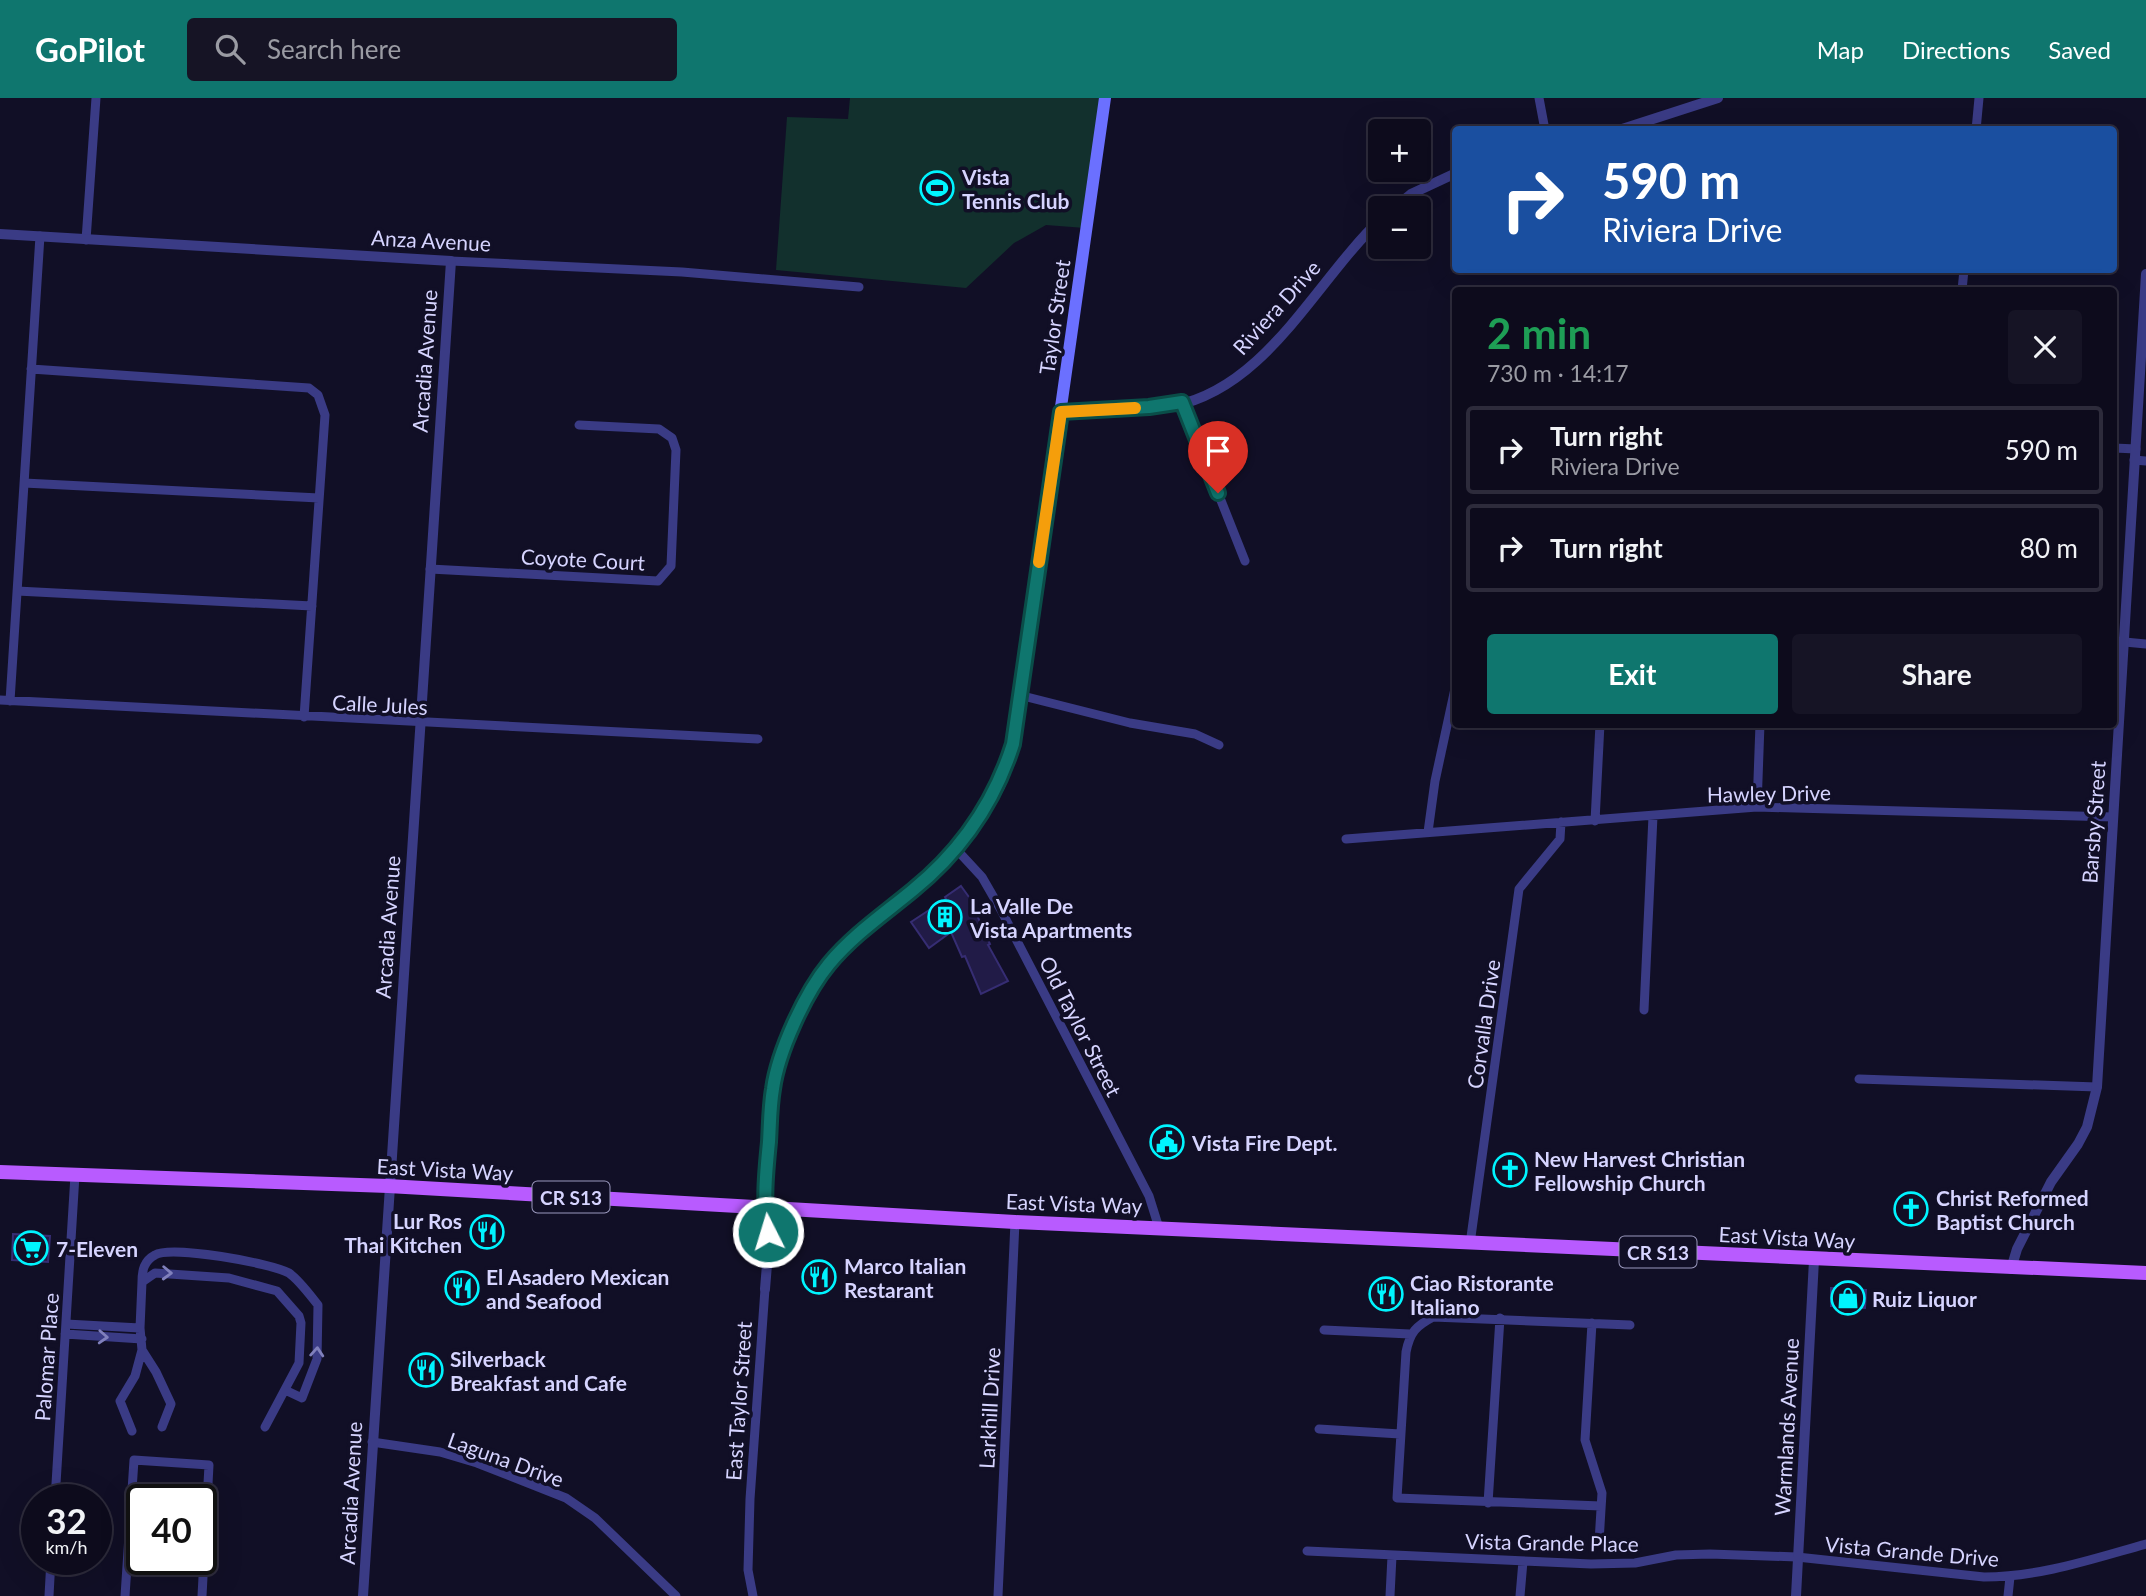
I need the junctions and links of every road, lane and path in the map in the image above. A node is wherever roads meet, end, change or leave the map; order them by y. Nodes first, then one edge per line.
1 (96, 98) edge
2 (1105, 98) edge
3 (1539, 98) edge
4 (1718, 98) edge
5 (1979, 98) edge
6 (1544, 126) edge
7 (1631, 126) edge
8 (1976, 126) edge
9 (1452, 175) edge
10 (1408, 196) edge
11 (0, 234) edge
12 (1368, 234) edge
13 (40, 236) junction
14 (86, 240) junction
15 (451, 261) junction
16 (2146, 274) edge
17 (859, 287) dead end
18 (2145, 320) edge
19 (31, 369) junction
20 (1182, 402) junction
21 (1061, 412) junction
22 (579, 425) dead end
23 (2117, 449) edge
24 (2139, 457) edge
25 (24, 482) junction
26 (319, 498) junction
27 (1245, 561) dead end
28 (430, 569) junction
29 (17, 591) junction
30 (312, 606) junction
31 (2119, 642) edge
32 (2146, 644) edge
33 (1019, 695) junction
34 (2117, 700) edge
35 (5, 701) edge
36 (1452, 702) edge
37 (304, 717) junction
38 (420, 723) junction
39 (1600, 728) edge
40 (1760, 728) edge
41 (2116, 728) edge
42 (758, 739) dead end
43 (1219, 745) dead end
44 (1757, 807) junction
45 (1653, 816) junction
46 (2113, 817) junction
47 (1595, 821) junction
48 (1561, 822) junction
49 (1428, 832) junction
50 (1346, 839) dead end
51 (957, 849) junction
52 (1644, 1010) dead end
53 (1859, 1079) dead end
54 (2096, 1087) junction
55 (0, 1172) edge
56 (75, 1175) junction
57 (388, 1186) junction
58 (764, 1209) junction
59 (1015, 1222) junction
60 (1159, 1228) junction
61 (1470, 1244) junction
62 (1814, 1260) junction
63 (2011, 1269) junction
64 (2146, 1273) edge
65 (142, 1282) junction
66 (765, 1289) joint
67 (1500, 1318) junction
68 (1591, 1323) junction
69 (66, 1324) junction
70 (1630, 1325) dead end
71 (140, 1328) junction
72 (1324, 1330) dead end
73 (65, 1334) junction
74 (1410, 1334) junction
75 (142, 1339) junction
76 (142, 1350) junction
77 (285, 1390) junction
78 (162, 1427) dead end
79 (265, 1427) dead end
80 (1319, 1429) dead end
81 (132, 1432) dead end
82 (1401, 1434) junction
83 (372, 1442) junction
84 (56, 1484) edge
85 (1488, 1503) junction
86 (1601, 1506) junction
87 (1599, 1542) dead end
88 (2146, 1544) edge
89 (1307, 1551) dead end
90 (1392, 1556) junction
91 (1797, 1557) junction
92 (1523, 1561) junction
93 (50, 1575) edge
94 (2010, 1577) junction
95 (48, 1596) edge
96 (125, 1596) edge
97 (201, 1596) edge
98 (363, 1596) edge
99 (676, 1596) edge
100 (753, 1596) edge
101 (998, 1596) edge
102 (1390, 1596) edge
103 (1520, 1596) edge
104 (1796, 1596) edge
105 (2008, 1596) edge

1 - 14 street
2 - 21 main road, Taylor Street
3 - 6 street
4 - 7 street
5 - 8 street
9 - 10 street
11 - 13 street, Anza Avenue
12 - 20 street, Riviera Drive
13 - 14 street, Anza Avenue
13 - 19 street
14 - 15 street, Anza Avenue
15 - 17 street, Anza Avenue
15 - 28 street, Arcadia Avenue
16 - 18 street, Barsby Street
18 - 24 street, Barsby Street
19 - 25 street
19 - 26 street
20 - 21 street, Riviera Drive
20 - 27 street
21 - 33 main road, Taylor Street
22 - 28 street, Coyote Court
23 - 24 street
24 - 31 street, Barsby Street
25 - 26 street
25 - 29 street
26 - 30 street
28 - 38 street, Arcadia Avenue
29 - 30 street
29 - 35 street
30 - 37 street
31 - 32 street
31 - 34 street, Barsby Street
33 - 43 street
33 - 51 main road, Taylor Street
35 - 37 street, Calle Jules
36 - 49 street
37 - 38 street, Calle Jules
38 - 42 street, Calle Jules
38 - 57 street, Arcadia Avenue
39 - 47 street
40 - 44 street
41 - 46 street, Barsby Street
44 - 45 street, Hawley Drive
44 - 46 street, Hawley Drive
45 - 47 street, Hawley Drive
45 - 52 street
46 - 54 street, Barsby Street
47 - 48 street, Hawley Drive
48 - 49 street, Hawley Drive
48 - 61 street, Corvalla Drive
49 - 50 street, Hawley Drive
51 - 58 main road, Taylor Street
51 - 60 street, Old Taylor Street
53 - 54 street
54 - 63 street, Barsby Street
55 - 56 main road, East Vista Way / CR S13
56 - 57 main road, East Vista Way / CR S13
56 - 69 street, Palomar Place
57 - 58 main road, East Vista Way / CR S13
57 - 83 street, Arcadia Avenue
58 - 59 main road, East Vista Way / CR S13
58 - 66 street, East Taylor Street
59 - 60 main road, East Vista Way / CR S13
59 - 101 street, Larkhill Drive
60 - 61 main road, East Vista Way / CR S13
61 - 62 main road, East Vista Way / CR S13
62 - 63 main road, East Vista Way / CR S13
62 - 91 street, Warmlands Avenue
63 - 64 main road, East Vista Way / CR S13
65 - 71 street
65 -> 77 street
77 -> 65 street
66 - 100 street, East Taylor Street
67 - 68 street
67 - 74 street
67 - 85 street
68 - 70 street
68 - 86 street
69 - 71 street
69 - 73 street, Palomar Place
71 - 75 street
72 - 74 street
73 -> 75 street
73 - 84 street, Palomar Place
74 - 82 street
75 - 76 street
76 - 78 street
76 - 81 street
77 - 79 street
80 - 82 street
82 - 85 street
83 - 98 street, Arcadia Avenue
83 - 99 street, Laguna Drive
85 - 86 street
86 - 87 street
88 - 94 street, Vista Grande Drive
89 - 90 street, Vista Grande Place
90 - 92 street, Vista Grande Place
90 - 102 street
91 - 92 street, Vista Grande Place
91 - 94 street, Vista Grande Drive
91 - 104 street, Warmlands Avenue
92 - 103 street
93 - 95 street
94 - 105 street
96 - 97 street

